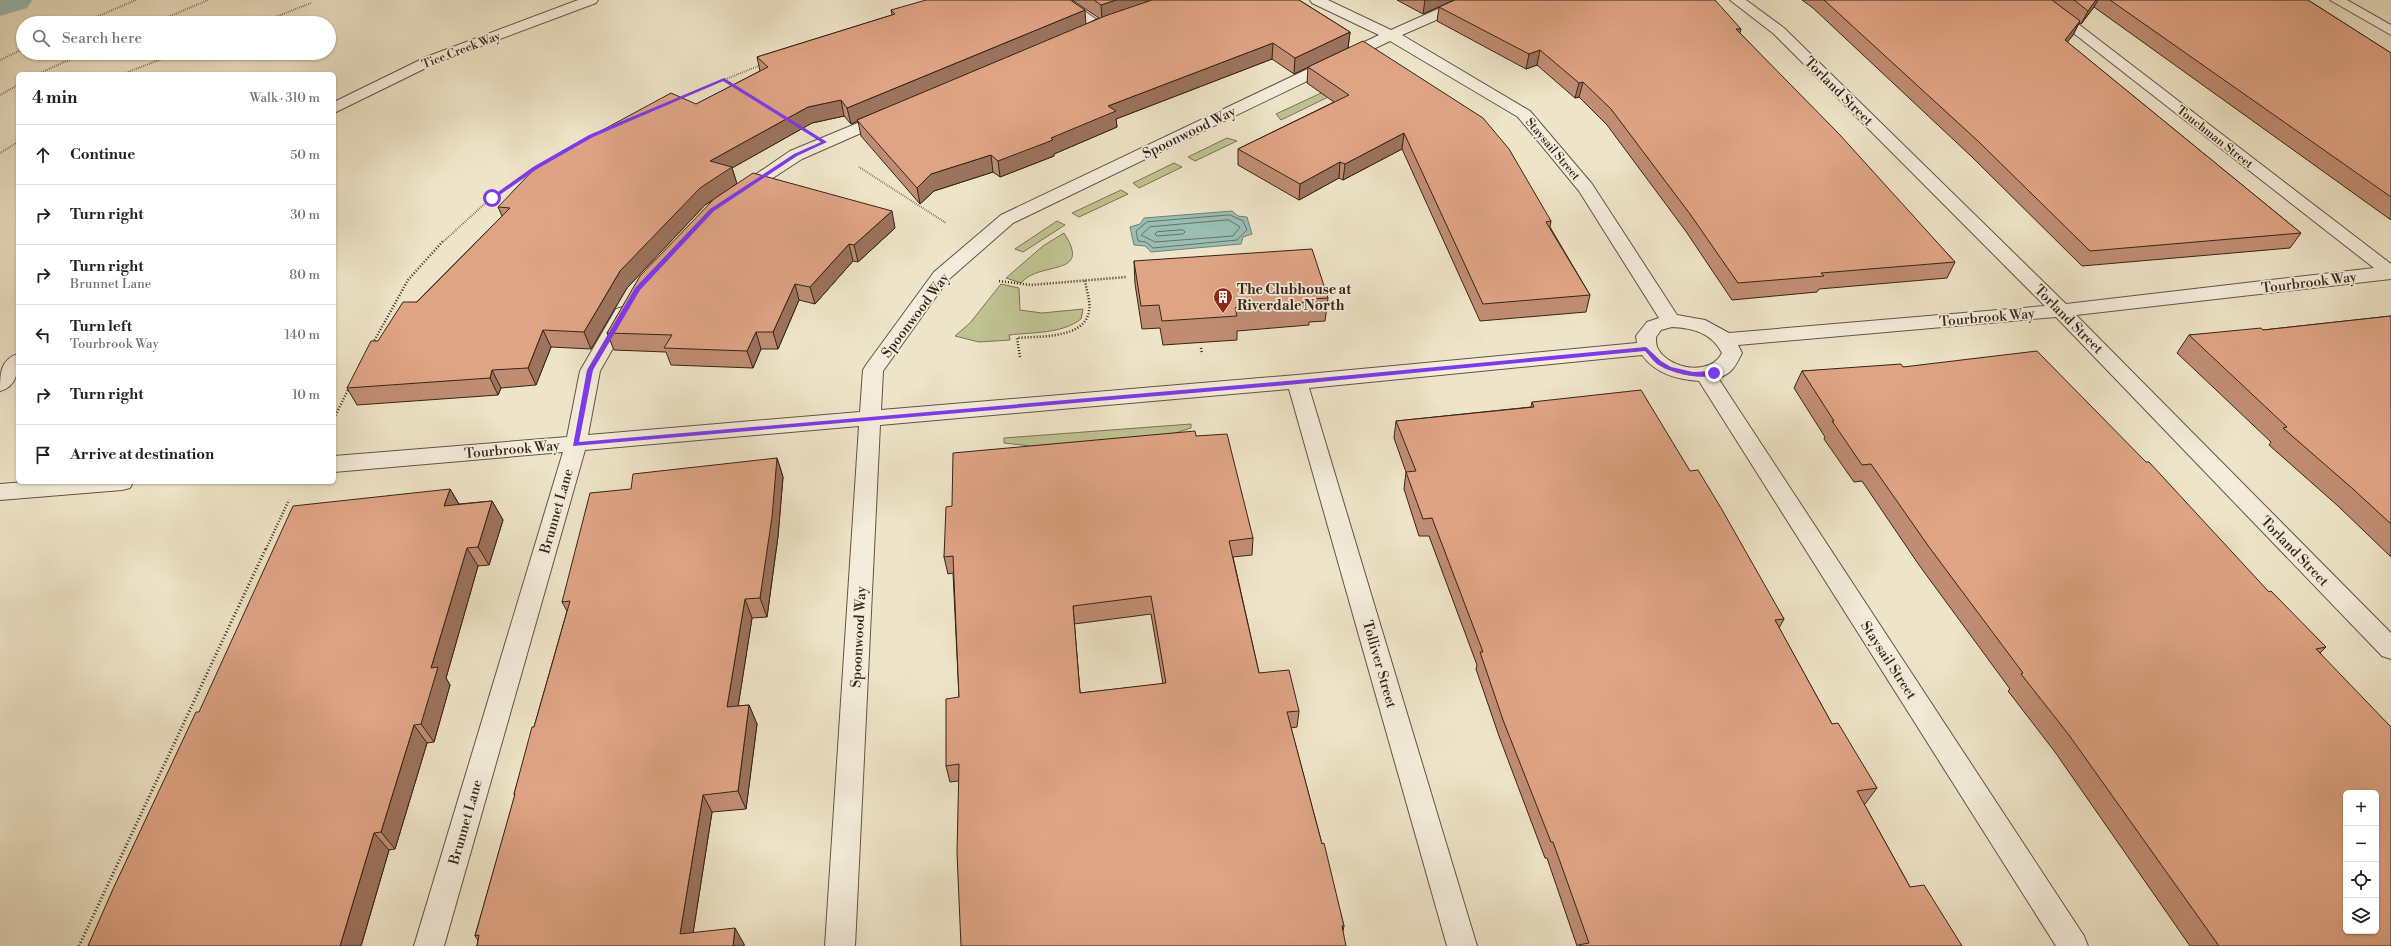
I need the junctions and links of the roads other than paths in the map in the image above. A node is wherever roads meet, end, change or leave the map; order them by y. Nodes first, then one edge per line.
1 (591, 0) edge
2 (1059, 0) edge
3 (1317, 0) edge
4 (1470, 0) edge
5 (1737, 0) edge
6 (2038, 0) edge
7 (2337, 0) edge
8 (1122, 20) edge
9 (1100, 27) junction
10 (2391, 31) edge
11 (1391, 35) junction
12 (1078, 36) edge
13 (336, 107) edge
14 (904, 109) edge
15 (725, 201) edge
16 (2390, 273) edge
17 (633, 296) edge
18 (2062, 311) junction
19 (1671, 321) junction
20 (1726, 340) junction
21 (1646, 348) junction
22 (16, 364) edge
23 (1705, 374) junction
24 (1298, 382) junction
25 (0, 384) edge
26 (871, 418) junction
27 (576, 444) junction
28 (336, 464) edge
29 (98, 484) edge
30 (0, 492) edge
31 (2391, 649) edge
32 (429, 946) edge
33 (840, 946) edge
34 (1462, 946) edge
35 (2073, 946) edge

1 - 13 street, Tice Creek Way
2 - 9 street
3 - 11 street, Staysail Street
4 - 11 street, Spoonwood Way
5 - 18 street, Torland Street
6 - 16 street, Touchman Street
7 - 10 street
8 - 9 street
9 - 12 street
11 - 19 street, Staysail Street
11 - 26 street, Spoonwood Way
14 - 15 street
16 - 18 street, Tourbrook Way
17 - 27 street, Brunnet Lane
18 - 20 street, Tourbrook Way
18 - 31 street, Torland Street
19 - 20 street
19 - 21 street
20 - 23 street
21 - 23 street
21 - 24 street, Tourbrook Way
22 - 25 street
23 - 35 street, Staysail Street
24 - 26 street, Tourbrook Way
24 - 34 street, Tolliver Street
26 - 27 street, Tourbrook Way
26 - 33 street, Spoonwood Way
27 - 28 street, Tourbrook Way
27 - 32 street, Brunnet Lane
29 - 30 street

